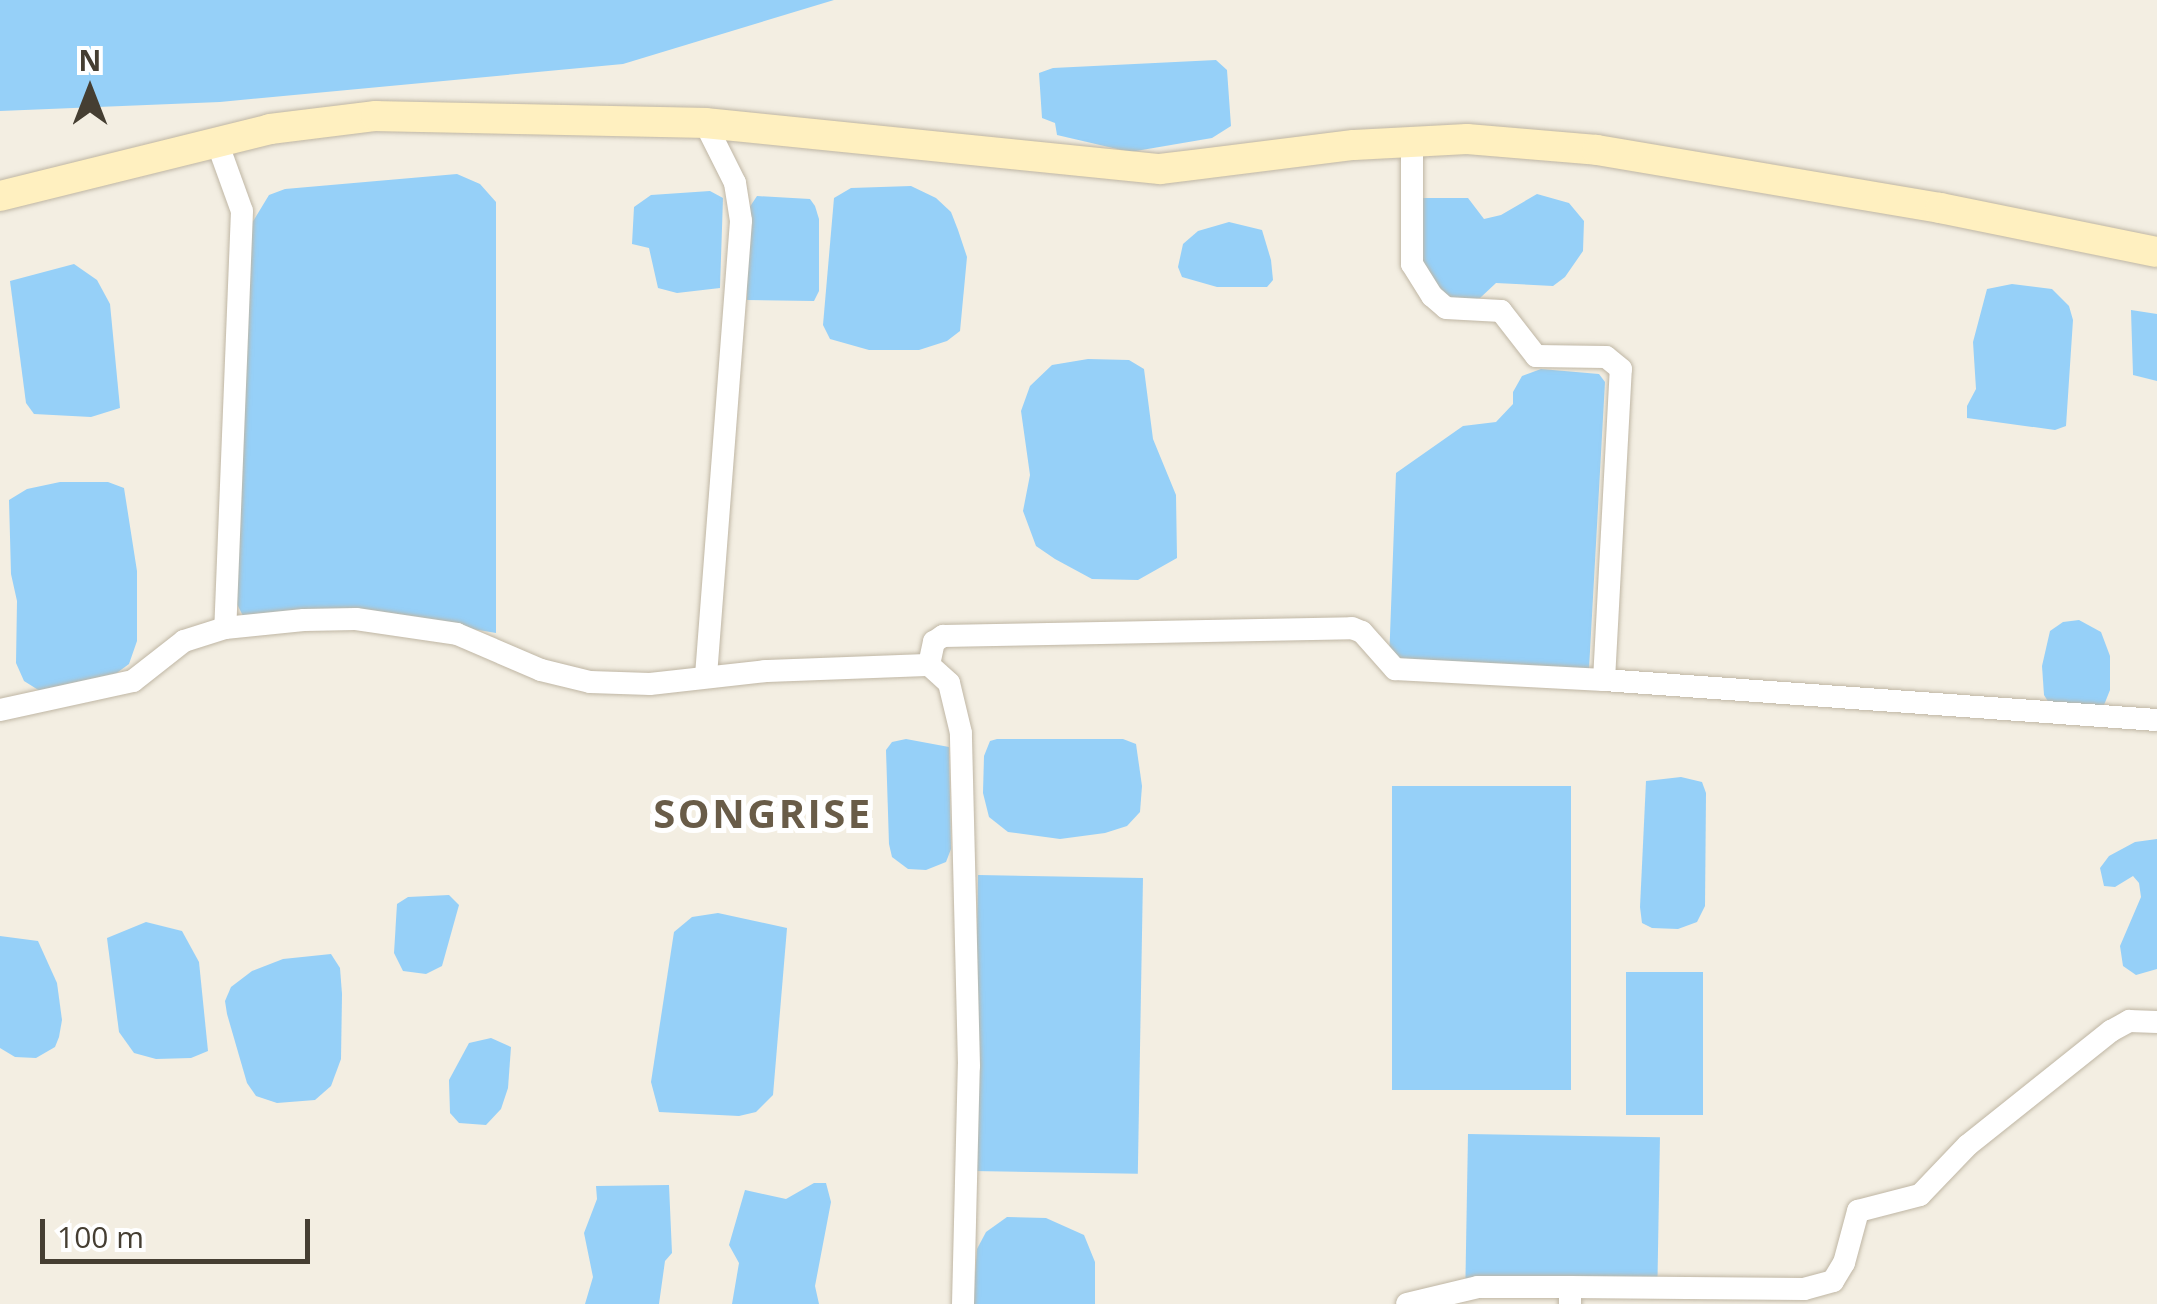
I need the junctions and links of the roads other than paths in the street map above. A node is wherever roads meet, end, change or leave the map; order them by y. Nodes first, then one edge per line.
1 (706, 123) junction
2 (217, 142) junction
3 (1412, 142) junction
4 (0, 196) edge
5 (2157, 252) edge
6 (225, 628) junction
7 (929, 664) junction
8 (706, 675) junction
9 (1604, 680) junction
10 (0, 710) edge
11 (2157, 720) edge
12 (2157, 1022) edge
13 (1570, 1295) edge
14 (963, 1304) edge
15 (1407, 1304) edge

1 - 2 street
1 - 3 street
1 - 8 street
2 - 4 street
2 - 6 street
3 - 5 street
3 - 9 street
6 - 8 street
6 - 10 street
7 - 8 street
7 - 9 street
7 - 14 street
9 - 11 street
12 - 13 street
13 - 15 street

